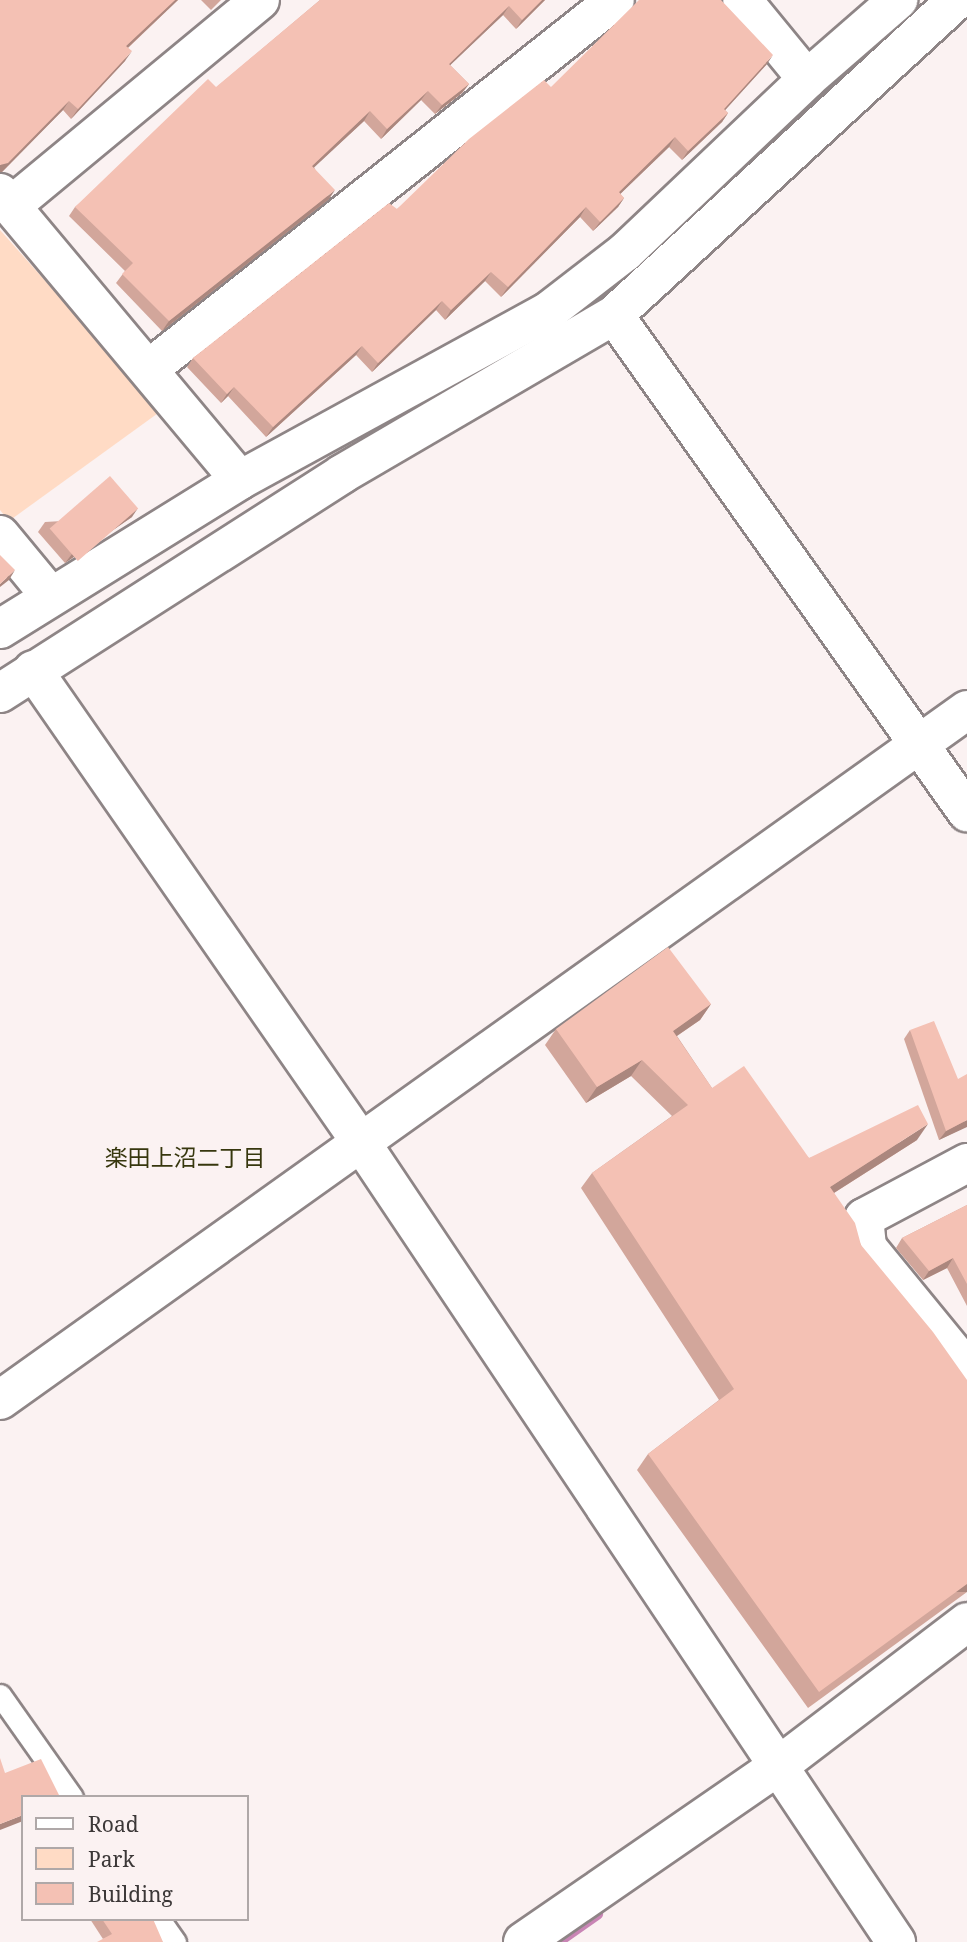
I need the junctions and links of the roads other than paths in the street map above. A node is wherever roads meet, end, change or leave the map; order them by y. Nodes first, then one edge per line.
1 (260, 0) edge
2 (615, 0) edge
3 (742, 0) edge
4 (898, 0) edge
5 (957, 0) edge
6 (807, 79) junction
7 (5, 200) edge
8 (614, 315) junction
9 (149, 369) junction
10 (240, 480) junction
11 (0, 535) edge
12 (48, 593) junction
13 (0, 629) edge
14 (33, 670) junction
15 (0, 693) edge
16 (967, 710) edge
17 (918, 745) junction
18 (967, 811) edge
19 (360, 1141) junction
20 (967, 1163) edge
21 (967, 1369) edge
22 (0, 1400) edge
23 (967, 1622) edge
24 (0, 1695) edge
25 (778, 1767) junction
26 (71, 1795) edge
27 (160, 1921) edge
28 (175, 1942) edge
29 (523, 1942) edge
30 (896, 1942) edge

1 - 7 street
2 - 9 street
3 - 6 street
4 - 6 street
5 - 8 street
6 - 10 street
7 - 9 street
8 - 14 street
8 - 17 street
9 - 10 street
10 - 12 street
11 - 12 street
12 - 13 street
14 - 15 street
14 - 19 street
16 - 17 street
17 - 18 street
17 - 19 street
19 - 22 street
19 - 25 street
20 - 21 street
23 - 25 street
24 - 26 lane
25 - 29 street
25 - 30 street
27 - 28 lane

